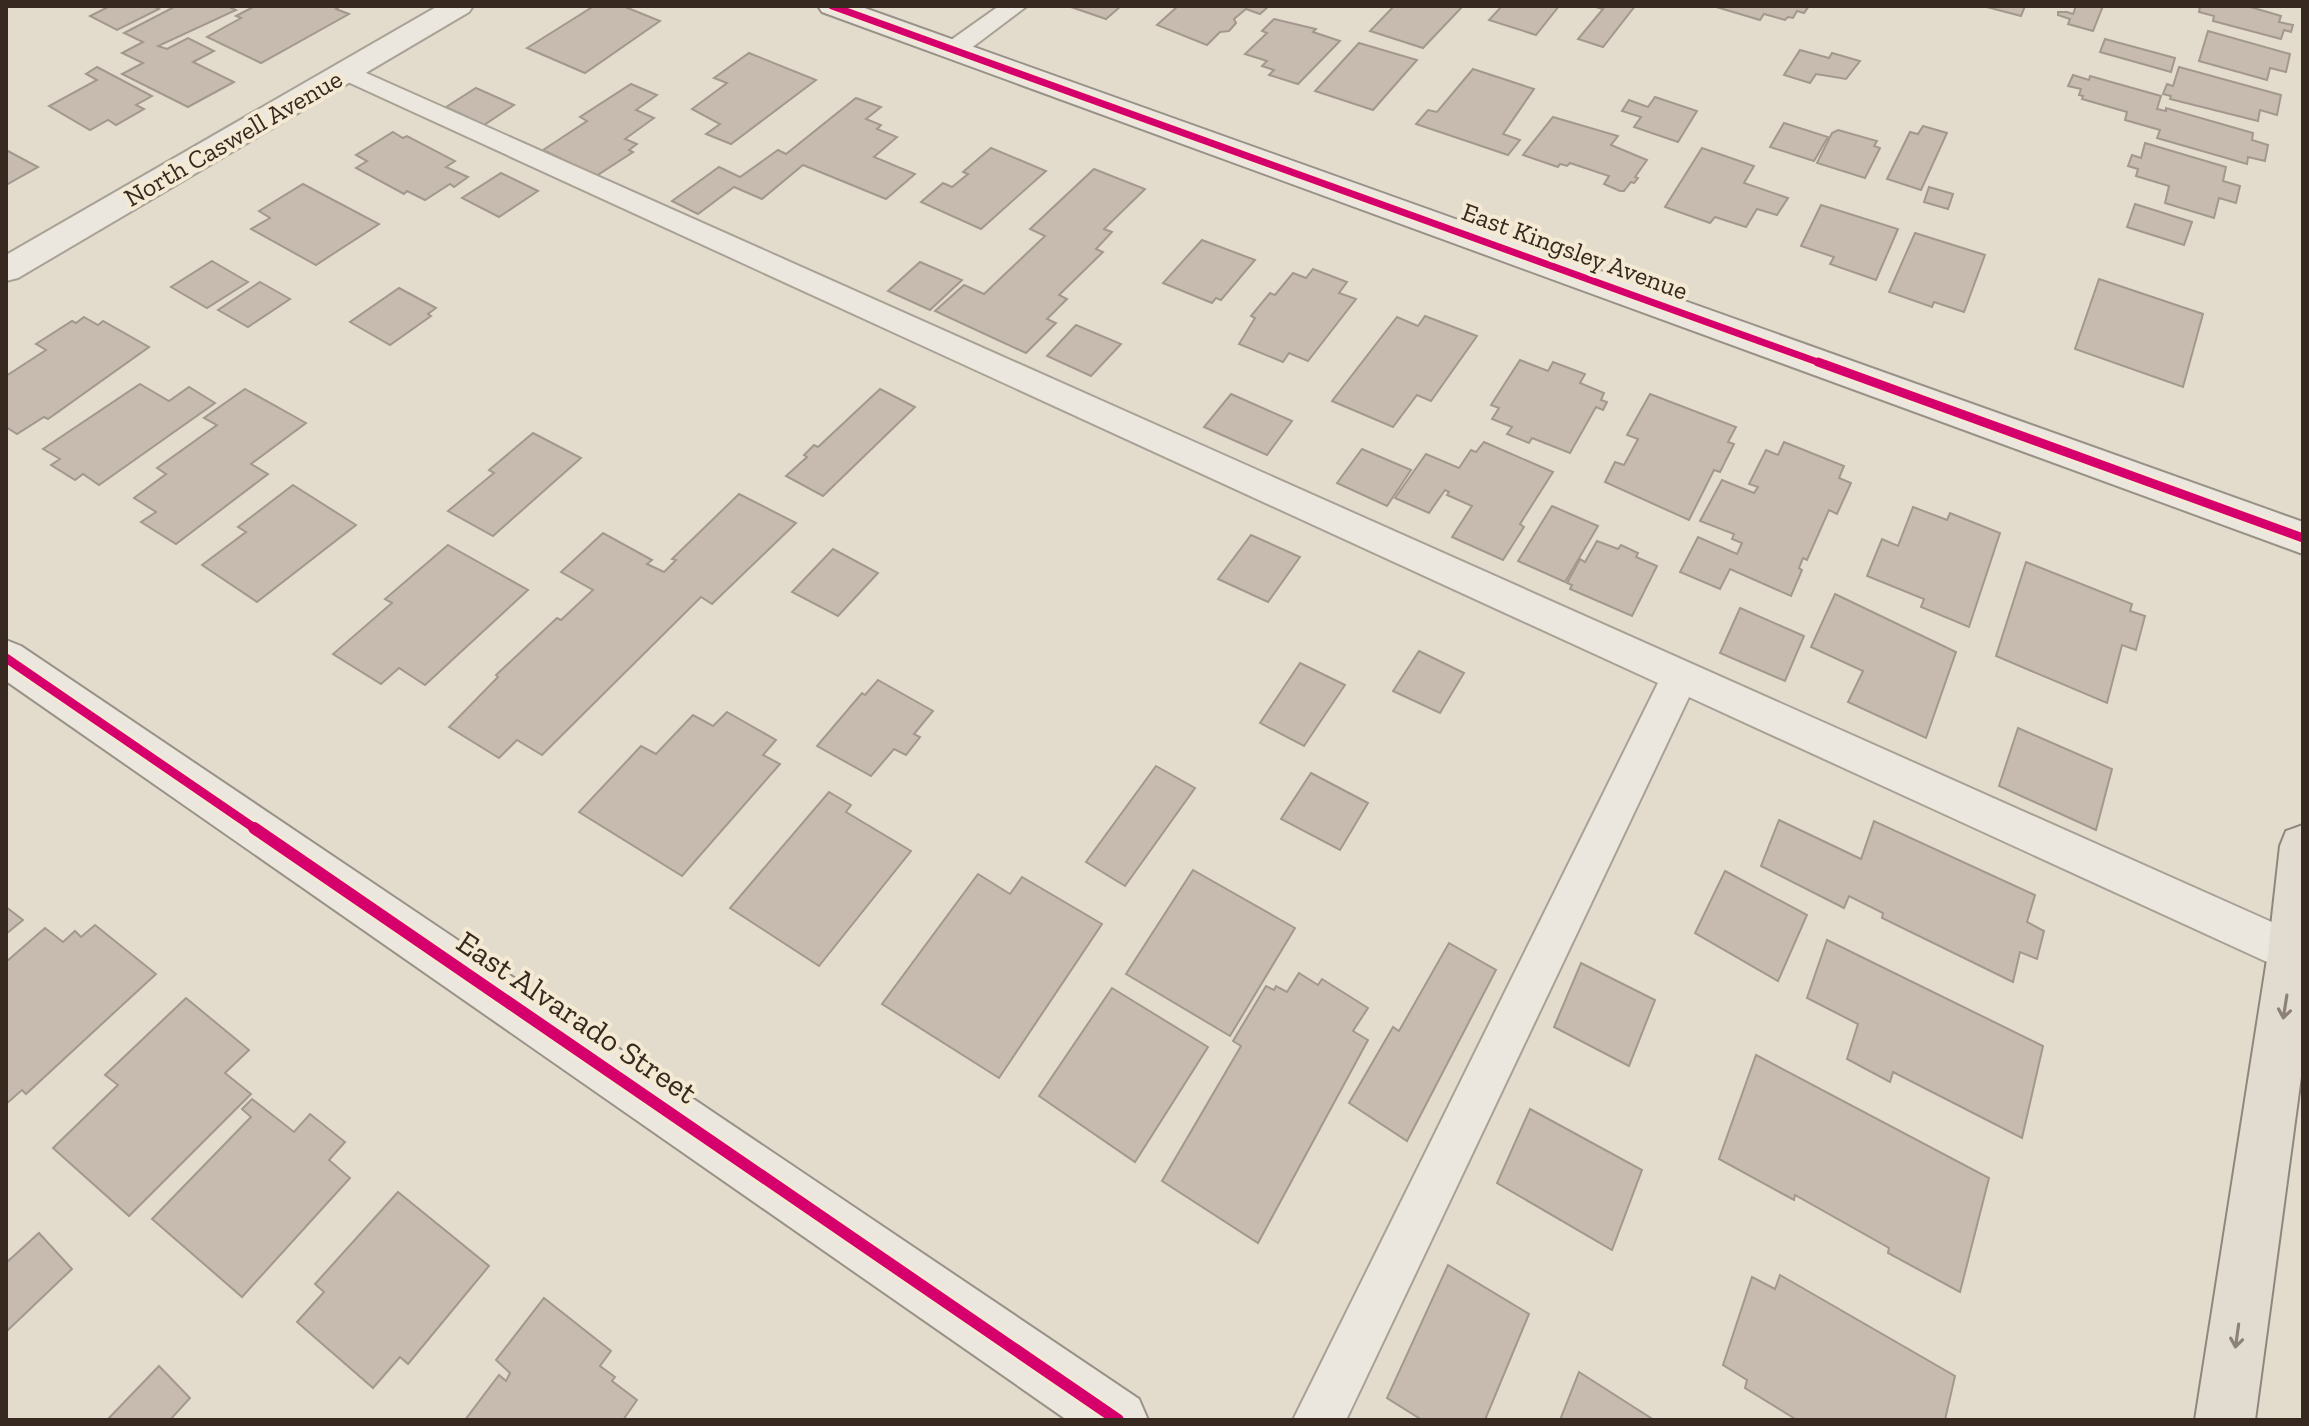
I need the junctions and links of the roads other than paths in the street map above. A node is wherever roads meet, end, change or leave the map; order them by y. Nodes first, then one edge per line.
1 (459, 6) edge
2 (832, 6) edge
3 (1015, 6) edge
4 (953, 50) junction
5 (346, 72) junction
6 (6, 270) edge
7 (2303, 538) edge
8 (6, 658) edge
9 (1680, 676) junction
10 (2303, 846) edge
11 (2293, 953) junction
12 (1118, 1420) edge
13 (1319, 1420) edge
14 (2225, 1420) edge

1 - 5 street, North Caswell Avenue
2 - 4 street, East Kingsley Avenue
3 - 4 lane
4 - 7 street, East Kingsley Avenue
5 - 6 street, North Caswell Avenue
5 - 9 lane
8 - 12 street, East Alvarado Street
9 - 11 lane
9 - 13 lane
10 - 11 main road
11 -> 14 main road

